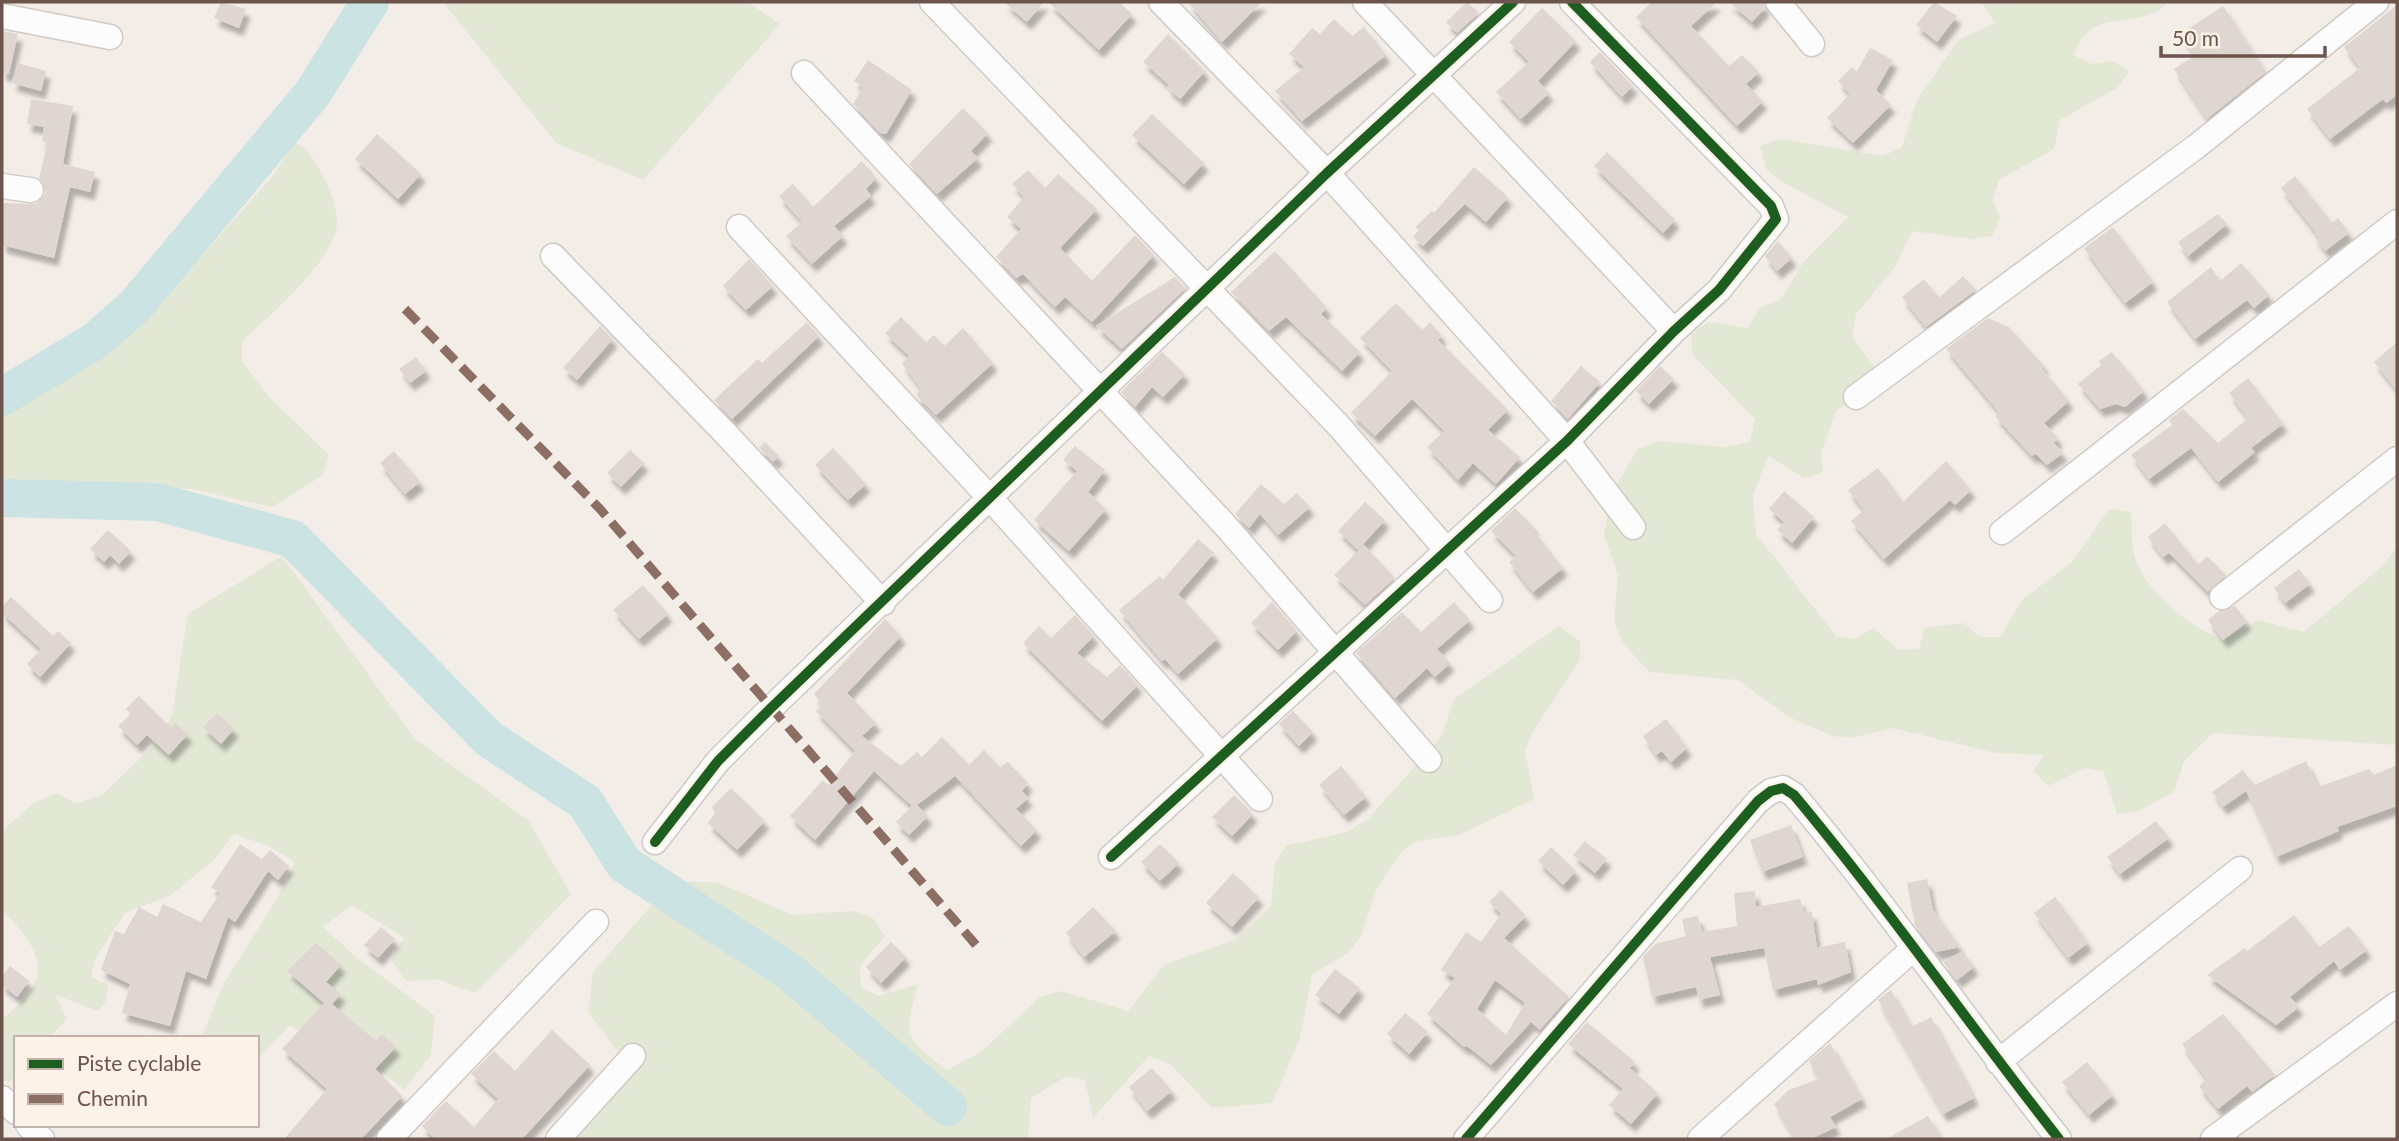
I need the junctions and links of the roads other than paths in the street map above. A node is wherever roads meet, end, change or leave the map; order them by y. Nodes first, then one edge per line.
1 (932, 2) edge
2 (1161, 2) edge
3 (1365, 2) edge
4 (1513, 2) edge
5 (1572, 2) edge
6 (1778, 2) edge
7 (2376, 2) edge
8 (2, 16) edge
9 (110, 37) dead end
10 (1812, 44) dead end
11 (804, 73) dead end
12 (1435, 74) junction
13 (1327, 173) junction
14 (2, 186) edge
15 (32, 190) dead end
16 (2397, 222) edge
17 (739, 227) dead end
18 (553, 256) dead end
19 (1208, 290) junction
20 (1674, 331) junction
21 (1099, 392) junction
22 (1856, 397) dead end
23 (1567, 441) junction
24 (2397, 459) edge
25 (989, 497) junction
26 (1633, 527) dead end
27 (2001, 532) dead end
28 (1446, 551) junction
29 (2222, 597) dead end
30 (1490, 600) dead end
31 (883, 603) junction
32 (1337, 651) junction
33 (1223, 757) junction
34 (1429, 760) dead end
35 (1261, 799) dead end
36 (655, 842) dead end
37 (1111, 857) dead end
38 (2240, 869) dead end
39 (596, 922) dead end
40 (1914, 948) junction
41 (2397, 1004) edge
42 (633, 1056) dead end
43 (1998, 1062) junction
44 (389, 1139) edge
45 (558, 1139) edge
46 (1466, 1139) edge
47 (1700, 1139) edge
48 (2059, 1139) edge
49 (2213, 1139) edge

1 - 19 street
2 - 13 street
3 - 12 street
4 - 12 street
5 - 20 street
6 - 10 street
7 - 22 street
8 - 9 street
11 - 21 street
12 - 13 street
12 - 20 street
13 - 19 street
13 - 23 street
14 - 15 street
16 - 27 street
17 - 25 street
18 - 31 street
19 - 21 street
19 - 28 street
20 - 23 street
21 - 25 street
21 - 32 street
23 - 26 street
23 - 28 street
24 - 29 street
25 - 31 street
25 - 33 street
28 - 30 street
28 - 32 street
31 - 36 street
32 - 33 street
32 - 34 street
33 - 35 street
33 - 37 street
38 - 43 street
39 - 44 street
40 - 43 street
40 - 46 street
40 - 47 street
41 - 49 street
42 - 45 street
43 - 48 street

